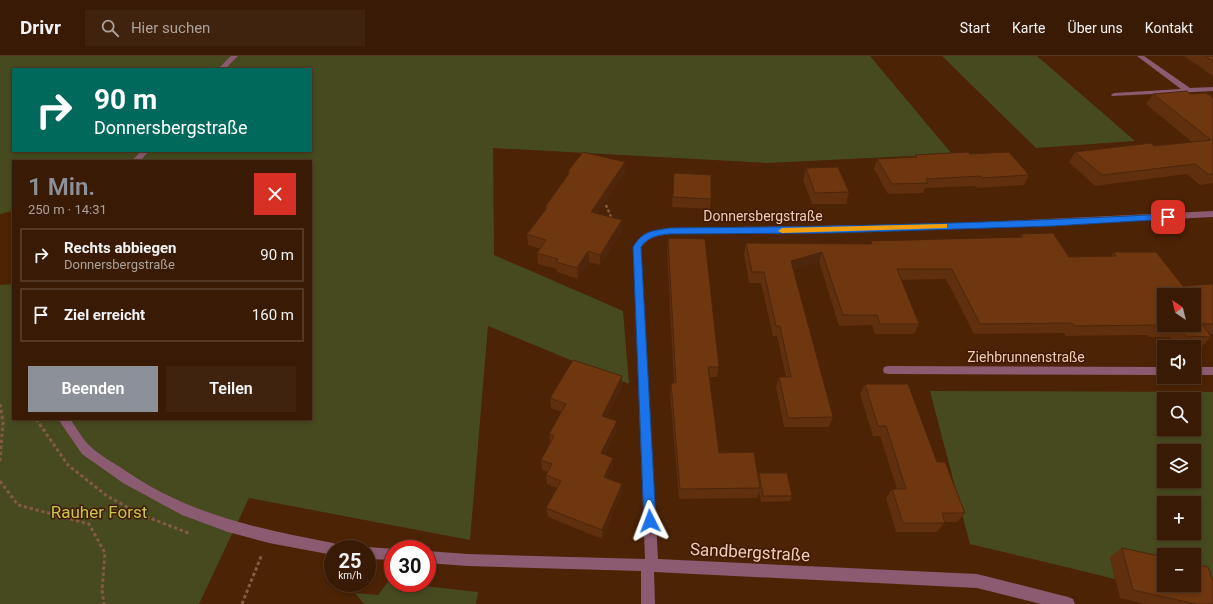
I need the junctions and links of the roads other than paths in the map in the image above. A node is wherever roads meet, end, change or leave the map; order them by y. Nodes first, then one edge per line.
1 (235, 56) edge
2 (1140, 56) edge
3 (222, 68) edge
4 (1213, 88) edge
5 (1188, 90) junction
6 (1114, 95) dead end
7 (1200, 99) edge
8 (144, 152) edge
9 (137, 160) edge
10 (1213, 214) edge
11 (888, 370) dead end
12 (1157, 370) edge
13 (1201, 371) edge
14 (1213, 371) edge
15 (65, 420) edge
16 (324, 548) edge
17 (436, 558) edge
18 (649, 565) junction
19 (648, 604) edge
20 (1068, 604) edge

1 - 3 street
2 - 5 street
4 - 5 street
5 - 6 street
5 - 7 street
8 - 9 street
10 - 18 street, Donnersbergstraße
11 - 12 street, Ziehbrunnenstraße
13 - 14 street
15 - 16 street
17 - 18 street, Sandbergstraße
18 - 19 street, Donnersbergstraße
18 - 20 street, Sandbergstraße

